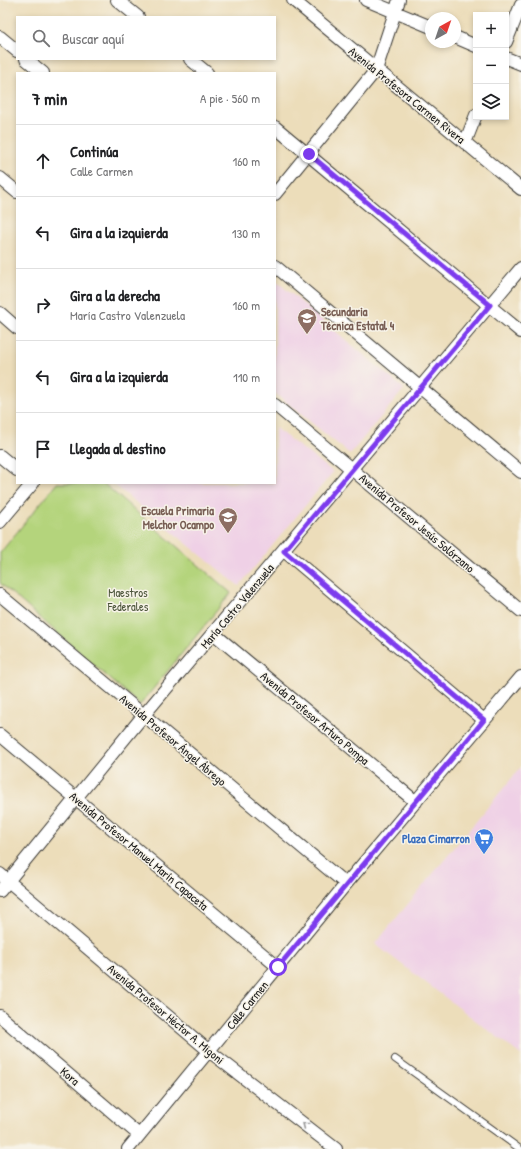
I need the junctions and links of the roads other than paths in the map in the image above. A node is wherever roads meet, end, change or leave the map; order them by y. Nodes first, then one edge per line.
1 (117, 0) edge
2 (293, 0) edge
3 (366, 0) edge
4 (399, 0) edge
5 (521, 5) edge
6 (394, 12) junction
7 (137, 16) edge
8 (425, 25) edge
9 (509, 35) edge
10 (0, 37) edge
11 (461, 40) edge
12 (473, 45) edge
13 (16, 50) edge
14 (509, 59) edge
15 (27, 60) edge
16 (191, 60) edge
17 (521, 64) edge
18 (376, 70) junction
19 (42, 72) edge
20 (206, 72) edge
21 (474, 120) edge
22 (276, 128) edge
23 (465, 142) junction
24 (309, 154) junction
25 (0, 178) edge
26 (521, 189) edge
27 (16, 191) edge
28 (276, 193) edge
29 (276, 267) edge
30 (521, 268) edge
31 (490, 305) junction
32 (0, 313) edge
33 (16, 327) edge
34 (521, 332) edge
35 (420, 387) junction
36 (276, 406) edge
37 (0, 456) edge
38 (352, 468) junction
39 (16, 469) edge
40 (521, 472) edge
41 (32, 484) edge
42 (0, 522) edge
43 (284, 551) junction
44 (0, 595) edge
45 (521, 611) edge
46 (213, 633) junction
47 (521, 677) edge
48 (143, 716) junction
49 (484, 720) junction
50 (0, 735) edge
51 (77, 799) junction
52 (416, 802) junction
53 (4, 877) edge
54 (346, 884) junction
55 (0, 891) edge
56 (278, 967) junction
57 (0, 1016) edge
58 (209, 1052) junction
59 (395, 1059) dead end
60 (139, 1135) junction
61 (128, 1149) edge
62 (336, 1149) edge
63 (520, 1149) edge

1 - 7 street
2 - 18 street, Avenida Profesora Carmen Rivera
3 - 6 street
4 - 6 street
5 - 9 street
6 - 8 street
6 - 18 street
10 - 13 street
11 - 12 street
14 - 17 street
15 - 19 street
16 - 20 street
18 - 23 street, Avenida Profesora Carmen Rivera
18 - 24 street
21 - 23 street
22 - 24 street
23 - 26 street, Avenida Profesora Carmen Rivera
24 - 28 street
24 - 31 street
25 - 27 street
29 - 35 street
30 - 31 street, María Castro Valenzuela
31 - 34 street
31 - 35 street, María Castro Valenzuela
32 - 33 street
35 - 38 street, María Castro Valenzuela
35 - 40 street
36 - 38 street, Avenida Profesor Jesús Solórzano
37 - 39 street
38 - 43 street, María Castro Valenzuela
38 - 45 street, Avenida Profesor Jesús Solórzano
41 - 42 street
43 - 46 street, María Castro Valenzuela
43 - 49 street
44 - 48 street, Avenida Profesor Ángel Ábrego
46 - 48 street, María Castro Valenzuela
46 - 52 street, Avenida Profesor Arturo Pompa
47 - 49 street, Calle Carmen
48 - 51 street, María Castro Valenzuela
48 - 54 street, Avenida Profesor Ángel Ábrego
49 - 52 street, Calle Carmen
50 - 51 street, Avenida Profesor Manuel Marín Capaceta
51 - 53 street, María Castro Valenzuela
51 - 56 street, Avenida Profesor Manuel Marín Capaceta
52 - 54 street, Calle Carmen
53 - 55 street, María Castro Valenzuela
53 - 58 street, Avenida Profesor Héctor A. Migoni
54 - 56 street, Calle Carmen
56 - 58 street, Calle Carmen
57 - 60 street, Kora
58 - 60 street, Calle Carmen
62 -> 58 street, Avenida Profesor Héctor A. Migoni
59 - 63 lane
60 - 61 street, Calle Carmen

